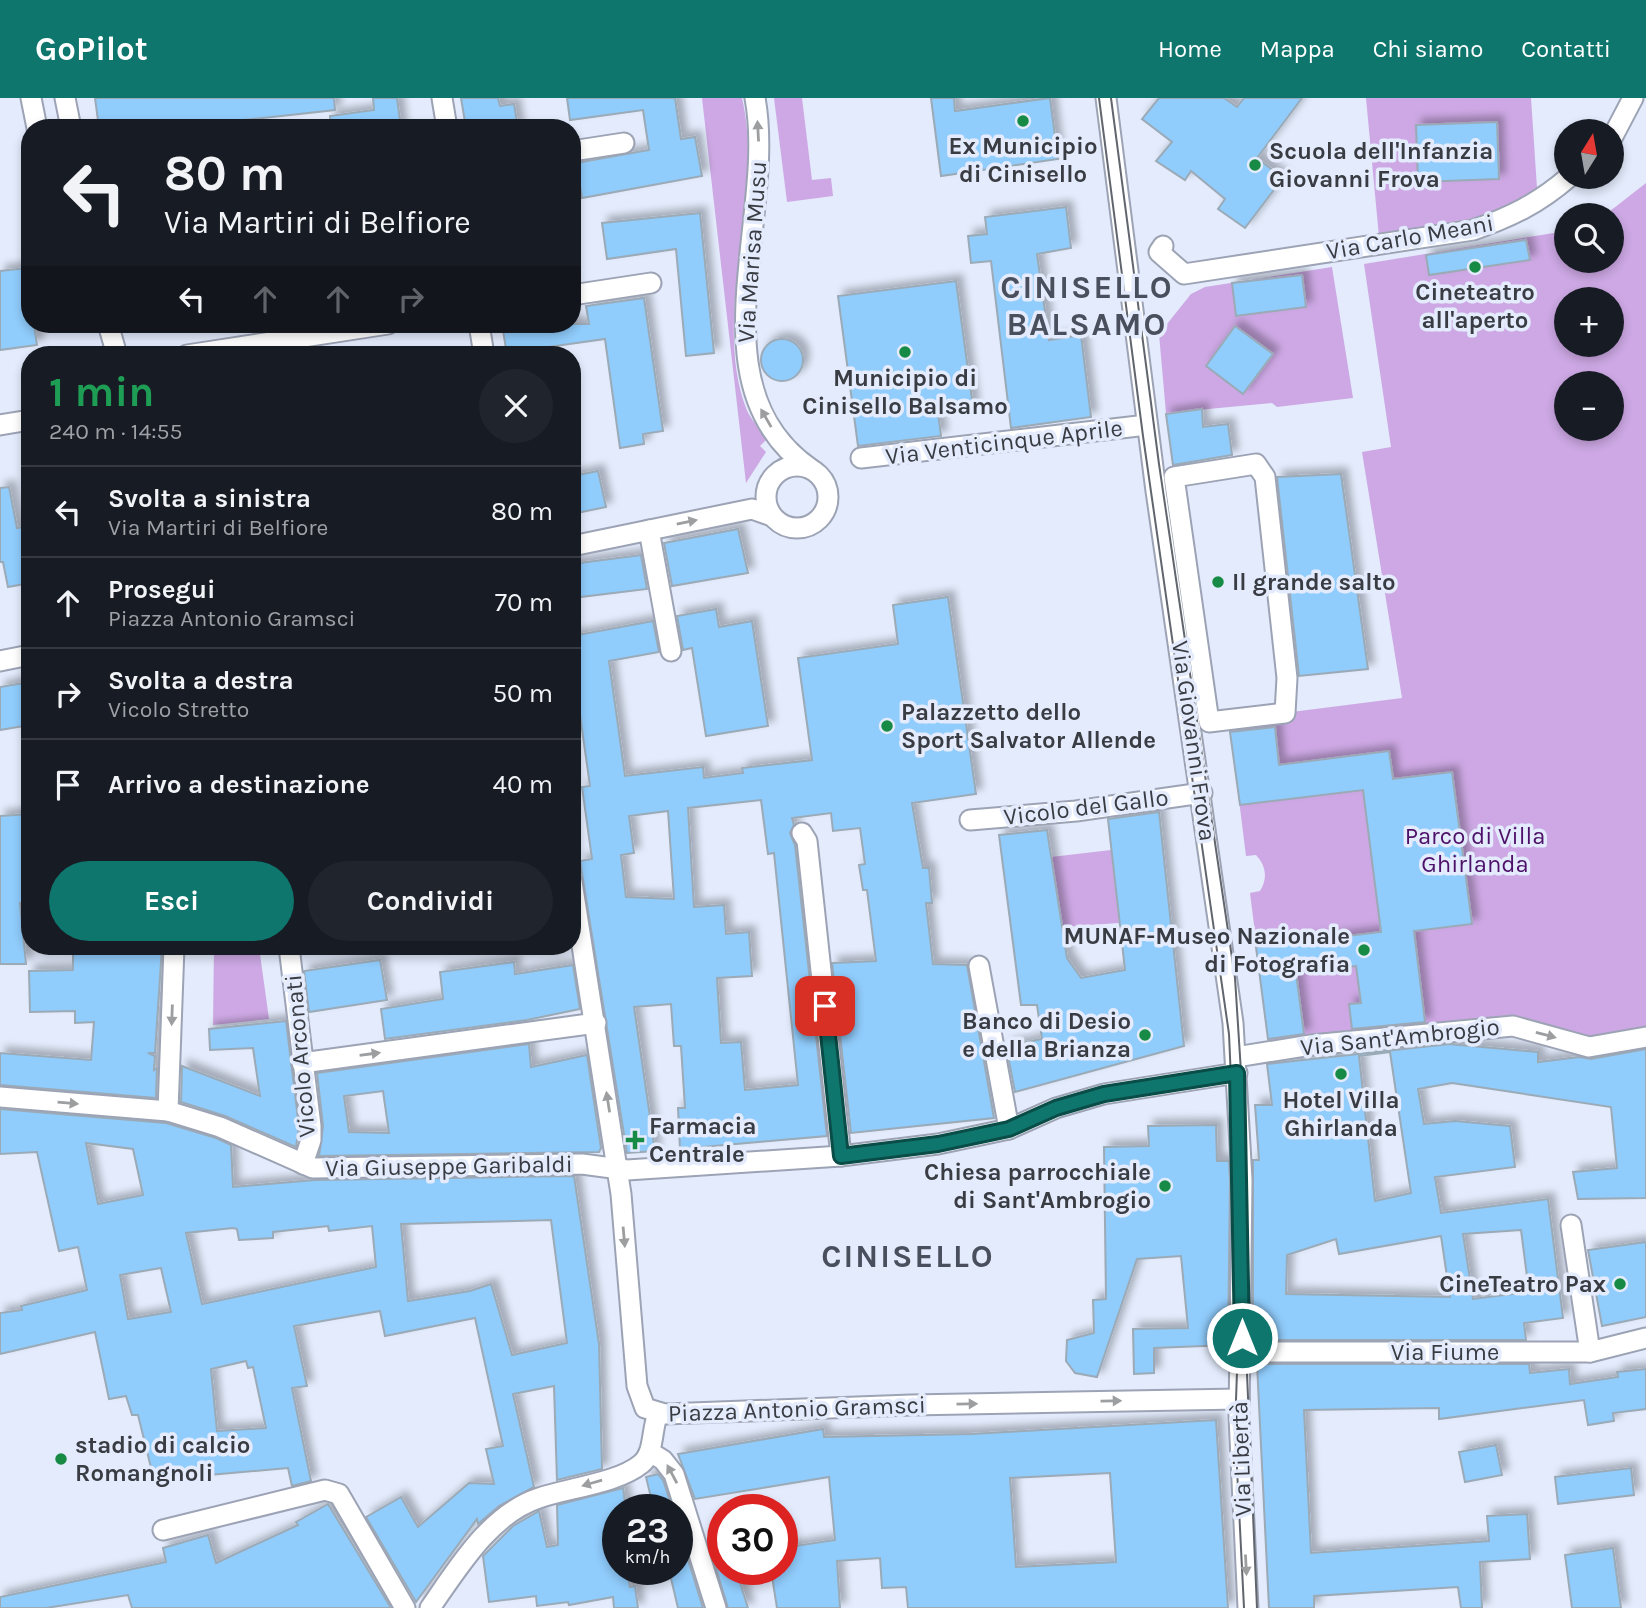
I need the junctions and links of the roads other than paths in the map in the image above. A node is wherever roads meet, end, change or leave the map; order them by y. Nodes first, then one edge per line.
1 (31, 98) edge
2 (65, 98) edge
3 (442, 98) edge
4 (755, 98) edge
5 (1106, 98) edge
6 (1633, 98) edge
7 (35, 119) edge
8 (69, 119) edge
9 (446, 119) edge
10 (1622, 119) edge
11 (624, 142) dead end
12 (581, 149) edge
13 (1555, 189) edge
14 (1163, 246) dead end
15 (651, 283) dead end
16 (581, 294) edge
17 (330, 333) edge
18 (245, 346) edge
19 (21, 422) edge
20 (0, 425) edge
21 (1147, 425) junction
22 (861, 458) dead end
23 (1256, 464) joint
24 (811, 469) junction
25 (772, 516) junction
26 (649, 530) junction
27 (581, 544) edge
28 (671, 651) dead end
29 (21, 656) edge
30 (0, 661) edge
31 (1202, 793) junction
32 (970, 820) dead end
33 (802, 833) dead end
34 (581, 935) edge
35 (174, 955) edge
36 (290, 955) edge
37 (979, 966) dead end
38 (596, 1023) junction
39 (1646, 1037) edge
40 (302, 1063) junction
41 (1237, 1065) junction
42 (0, 1097) edge
43 (168, 1111) junction
44 (1009, 1129) junction
45 (841, 1156) junction
46 (303, 1164) junction
47 (616, 1169) junction
48 (1571, 1225) dead end
49 (1646, 1338) edge
50 (1242, 1352) junction
51 (1590, 1352) junction
52 (1239, 1399) junction
53 (657, 1414) junction
54 (650, 1452) junction
55 (163, 1530) dead end
56 (405, 1608) edge
57 (430, 1608) edge
58 (716, 1608) edge
59 (1248, 1608) edge

1 - 7 street
2 - 8 street
3 - 9 street
24 -> 4 street, Via Marisa Musu
5 - 21 street, Via Giovanni Frova
6 - 10 street
11 - 12 street
13 - 14 street, Via Carlo Meani
15 - 16 street
17 - 18 street
19 - 20 street
21 - 22 street, Via Venticinque Aprile
21 - 31 street, Via Giovanni Frova
23 - 23 street
24 - 25 street
24 - 25 street
26 -> 25 street
26 - 27 street
26 - 28 street
29 - 30 street
31 - 32 street, Vicolo del Gallo
31 - 41 street, Via Giovanni Frova
33 - 45 street
34 - 38 street, Piazza Antonio Gramsci
35 -> 43 street
36 - 40 street, Vicolo Arconati
37 - 44 street
40 -> 38 street
47 -> 38 street, Piazza Antonio Gramsci
41 -> 39 street, Via Sant'Ambrogio
40 - 46 street, Vicolo Arconati
41 - 44 street, Via Sant'Ambrogio
41 - 50 street, Via Libertà
42 -> 43 street, Via Giuseppe Garibaldi
43 - 46 street, Via Giuseppe Garibaldi
44 - 45 street
45 - 47 street
46 - 47 street, Via Giuseppe Garibaldi
47 -> 53 street, Piazza Antonio Gramsci
48 - 51 street
49 - 51 street, Via Fiume
50 - 51 street, Via Fiume
50 - 52 street, Via Libertà
53 -> 52 street, Piazza Antonio Gramsci
52 -> 59 street, Via Libertà
53 - 54 street
54 -> 57 street
58 -> 54 street
55 - 56 street

